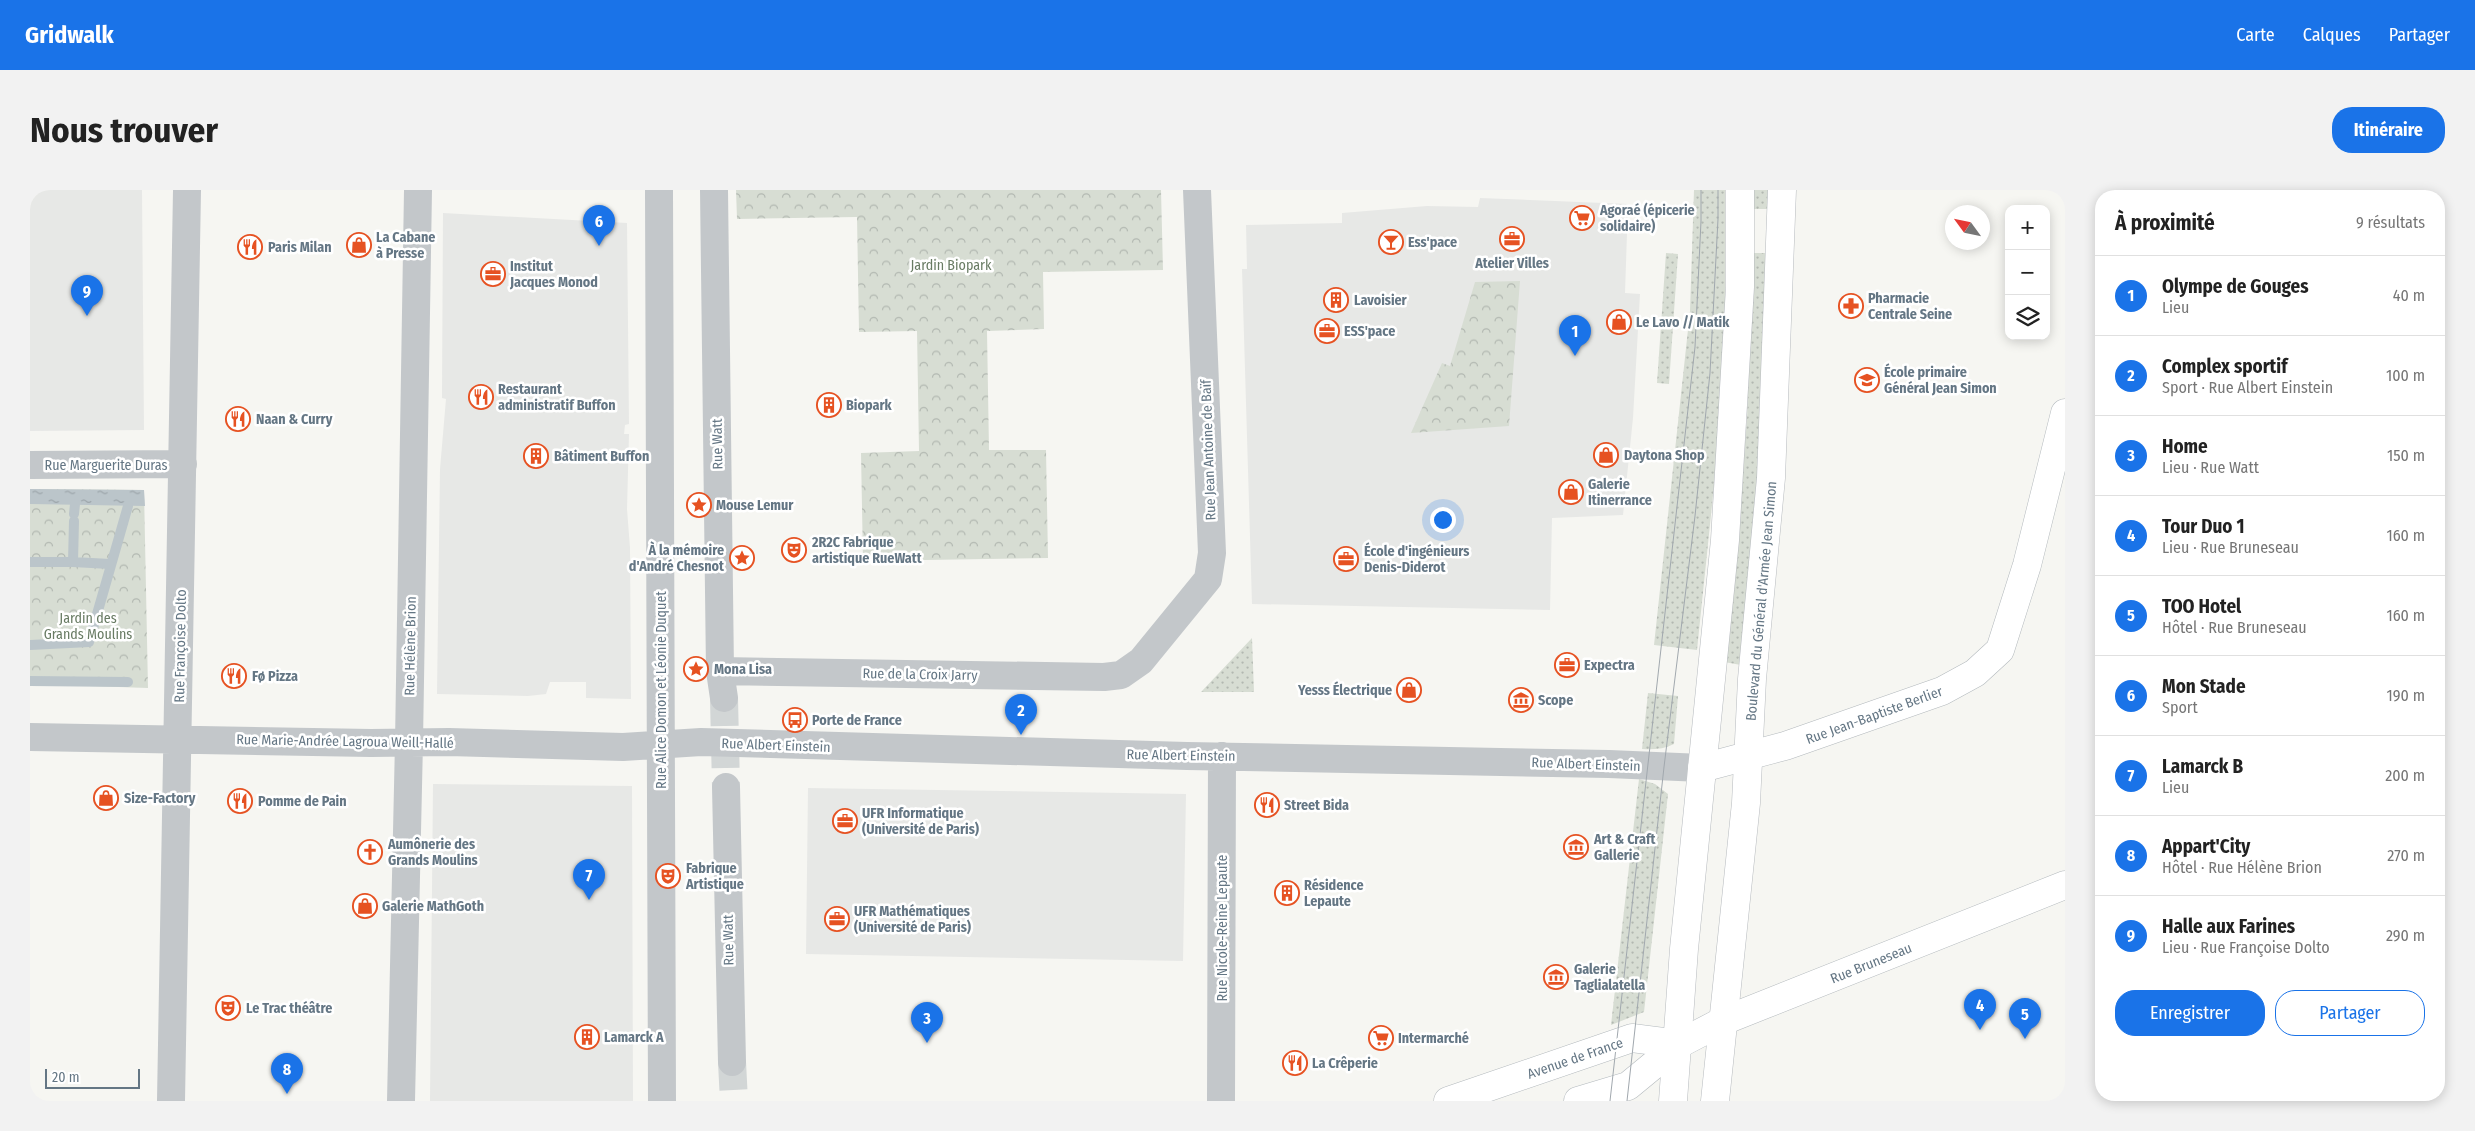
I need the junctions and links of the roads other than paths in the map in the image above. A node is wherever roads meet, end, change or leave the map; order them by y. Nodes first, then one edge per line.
1 (187, 190) edge
2 (418, 190) edge
3 (659, 190) edge
4 (714, 190) edge
5 (1197, 190) edge
6 (1740, 190) edge
7 (1782, 190) edge
8 (2065, 413) edge
9 (182, 464) junction
10 (30, 465) edge
11 (720, 671) junction
12 (1121, 675) joint
13 (724, 698) tunnel mouth
14 (30, 737) edge
15 (179, 740) junction
16 (410, 742) junction
17 (661, 745) junction
18 (1222, 756) junction
19 (1749, 756) junction
20 (1702, 768) junction
21 (726, 787) tunnel mouth
22 (2065, 885) edge
23 (1723, 1021) junction
24 (1679, 1044) junction
25 (732, 1062) tunnel mouth
26 (171, 1101) edge
27 (400, 1101) edge
28 (662, 1101) edge
29 (1221, 1101) edge
30 (1448, 1101) edge
31 (1578, 1101) edge
32 (1673, 1101) edge
33 (1714, 1101) edge

1 - 9 street, Rue Françoise Dolto
2 - 16 street, Rue Hélène Brion
3 - 17 street, Rue Alice Domon et Léonie Duquet
4 - 11 street, Rue Watt
5 - 12 street, Rue Jean Antoine de Baïf
6 - 20 main road
7 - 19 main road, Boulevard du Général d'Armée Jean Simon
8 - 19 main road, Rue Jean-Baptiste Berlier
9 - 10 street, Rue Marguerite Duras
9 - 15 street, Rue Françoise Dolto
11 - 12 street, Rue de la Croix Jarry
11 - 13 street, Rue Watt
14 - 15 street, Rue Marie-Andrée Lagroua Weill-Hallé
15 - 16 street, Rue Marie-Andrée Lagroua Weill-Hallé
15 - 26 street, Rue Françoise Dolto
16 - 17 street, Rue Marie-Andrée Lagroua Weill-Hallé
16 - 27 street, Rue Hélène Brion
17 - 18 street, Rue Albert Einstein
17 - 28 street, Rue Alice Domon et Léonie Duquet
18 - 20 street, Rue Albert Einstein
18 - 29 street, Rue Nicole-Reine Lepaute
19 - 20 main road, Rue Jean-Baptiste Berlier
19 - 23 main road, Boulevard du Général d'Armée Jean Simon
20 - 24 main road
21 - 25 street, Rue Watt
22 - 23 main road, Rue Bruneseau
23 - 24 main road, Rue Bruneseau
23 - 33 main road, Boulevard du Général d'Armée Jean Simon
24 - 30 main road, Avenue de France
24 - 31 main road
24 - 32 main road

